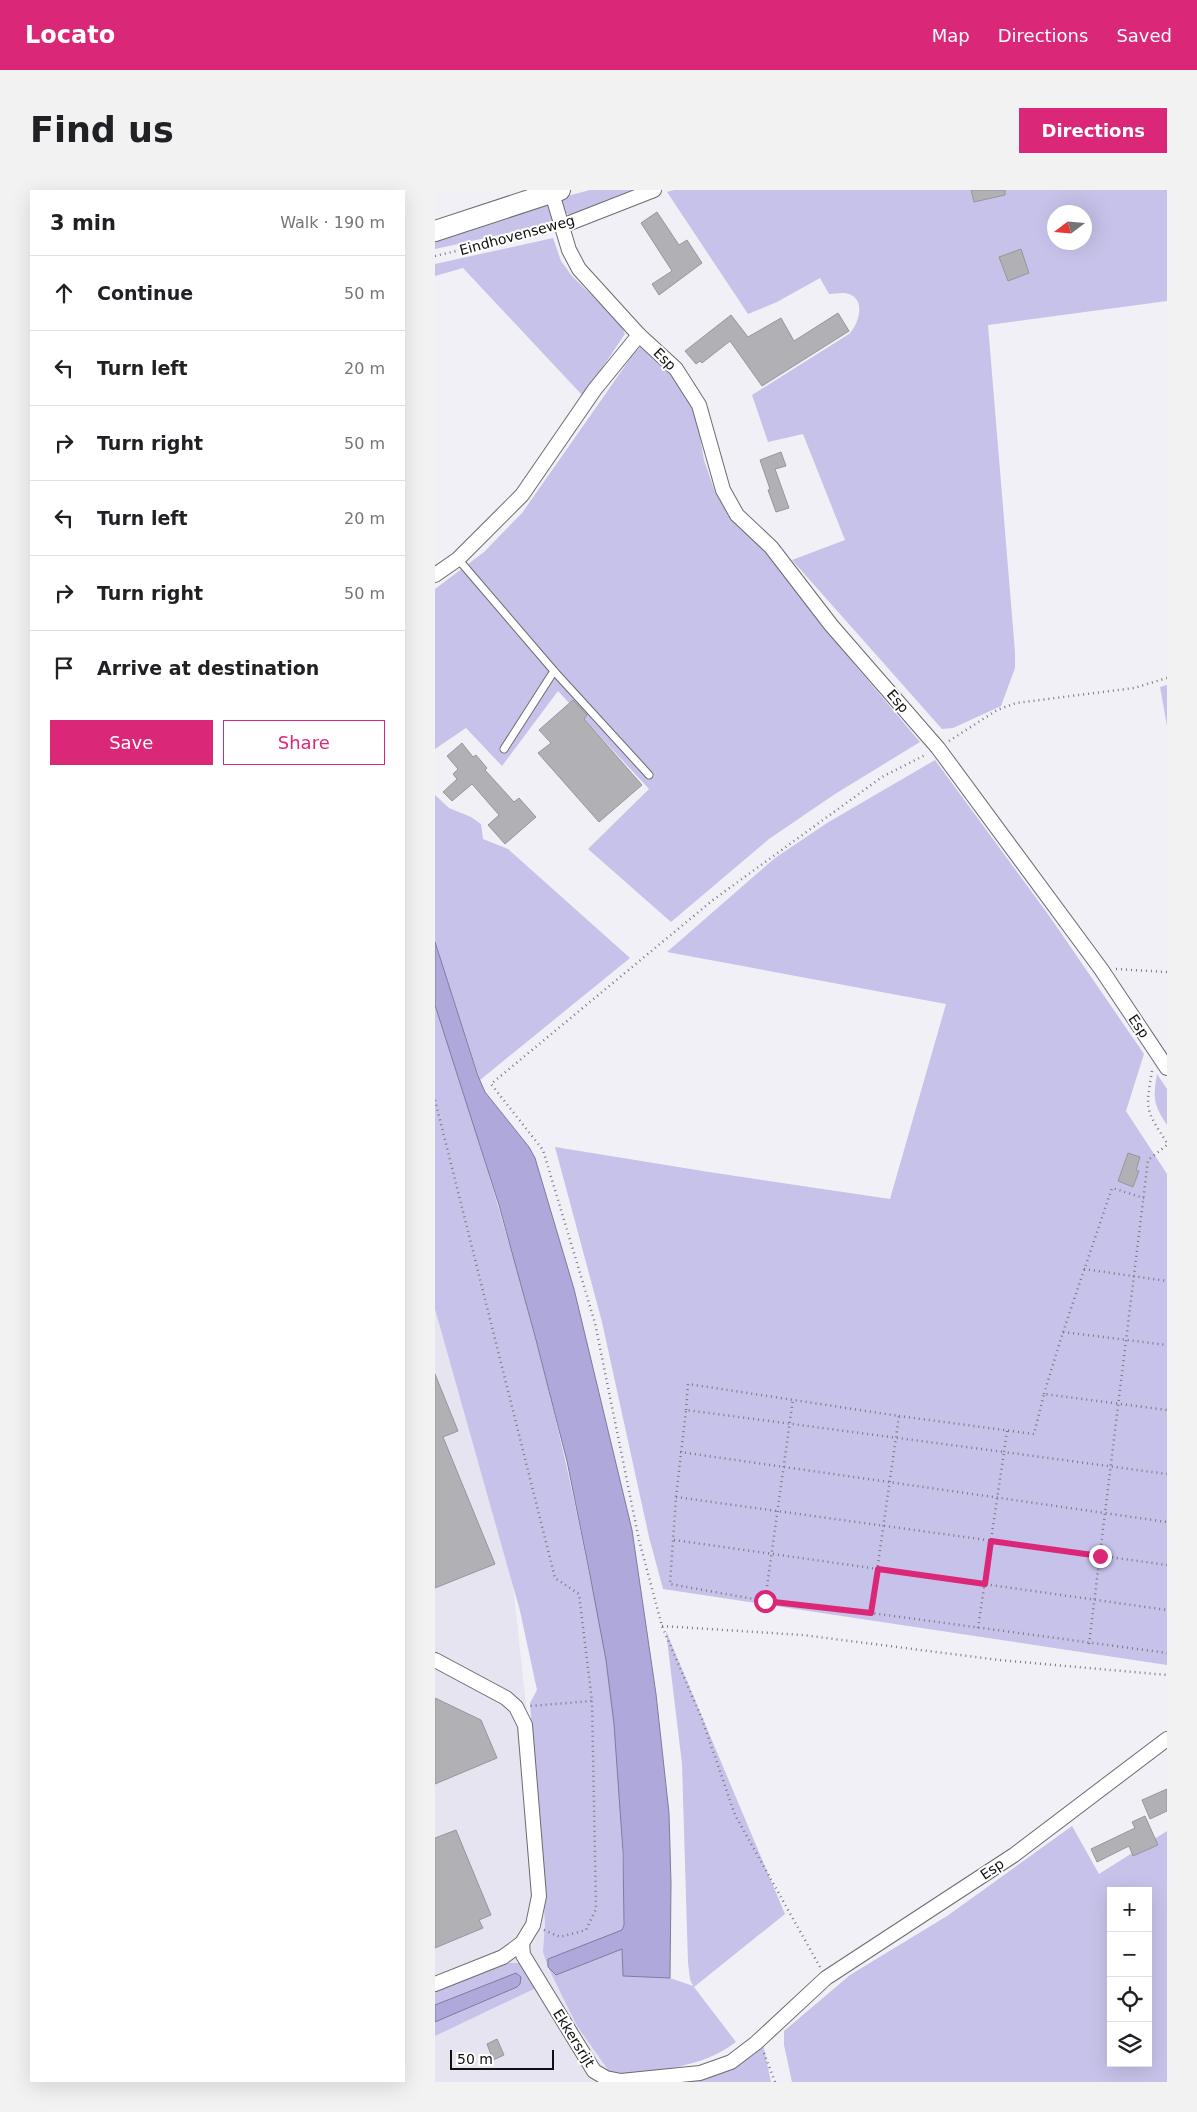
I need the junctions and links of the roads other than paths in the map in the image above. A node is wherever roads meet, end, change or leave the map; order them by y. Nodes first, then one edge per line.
1 (654, 190) edge
2 (554, 191) edge
3 (562, 226) junction
4 (435, 231) edge
5 (639, 335) junction
6 (458, 559) junction
7 (435, 575) edge
8 (554, 671) junction
9 (504, 749) dead end
10 (649, 775) dead end
11 (1167, 1068) edge
12 (435, 1660) edge
13 (1167, 1739) edge
14 (522, 1943) junction
15 (435, 1984) edge
16 (769, 2029) joint

1 - 3 street, Eindhovenseweg
2 - 3 street, Esp
2 - 4 main road, Eindhovenseweg
3 - 5 street, Esp
5 - 6 street
5 - 11 street, Esp
6 - 7 street
6 - 8 lane
8 - 9 lane
8 - 10 lane
12 - 14 street
13 - 16 street, Esp
14 - 15 street
14 - 16 street, Ekkersrijt

